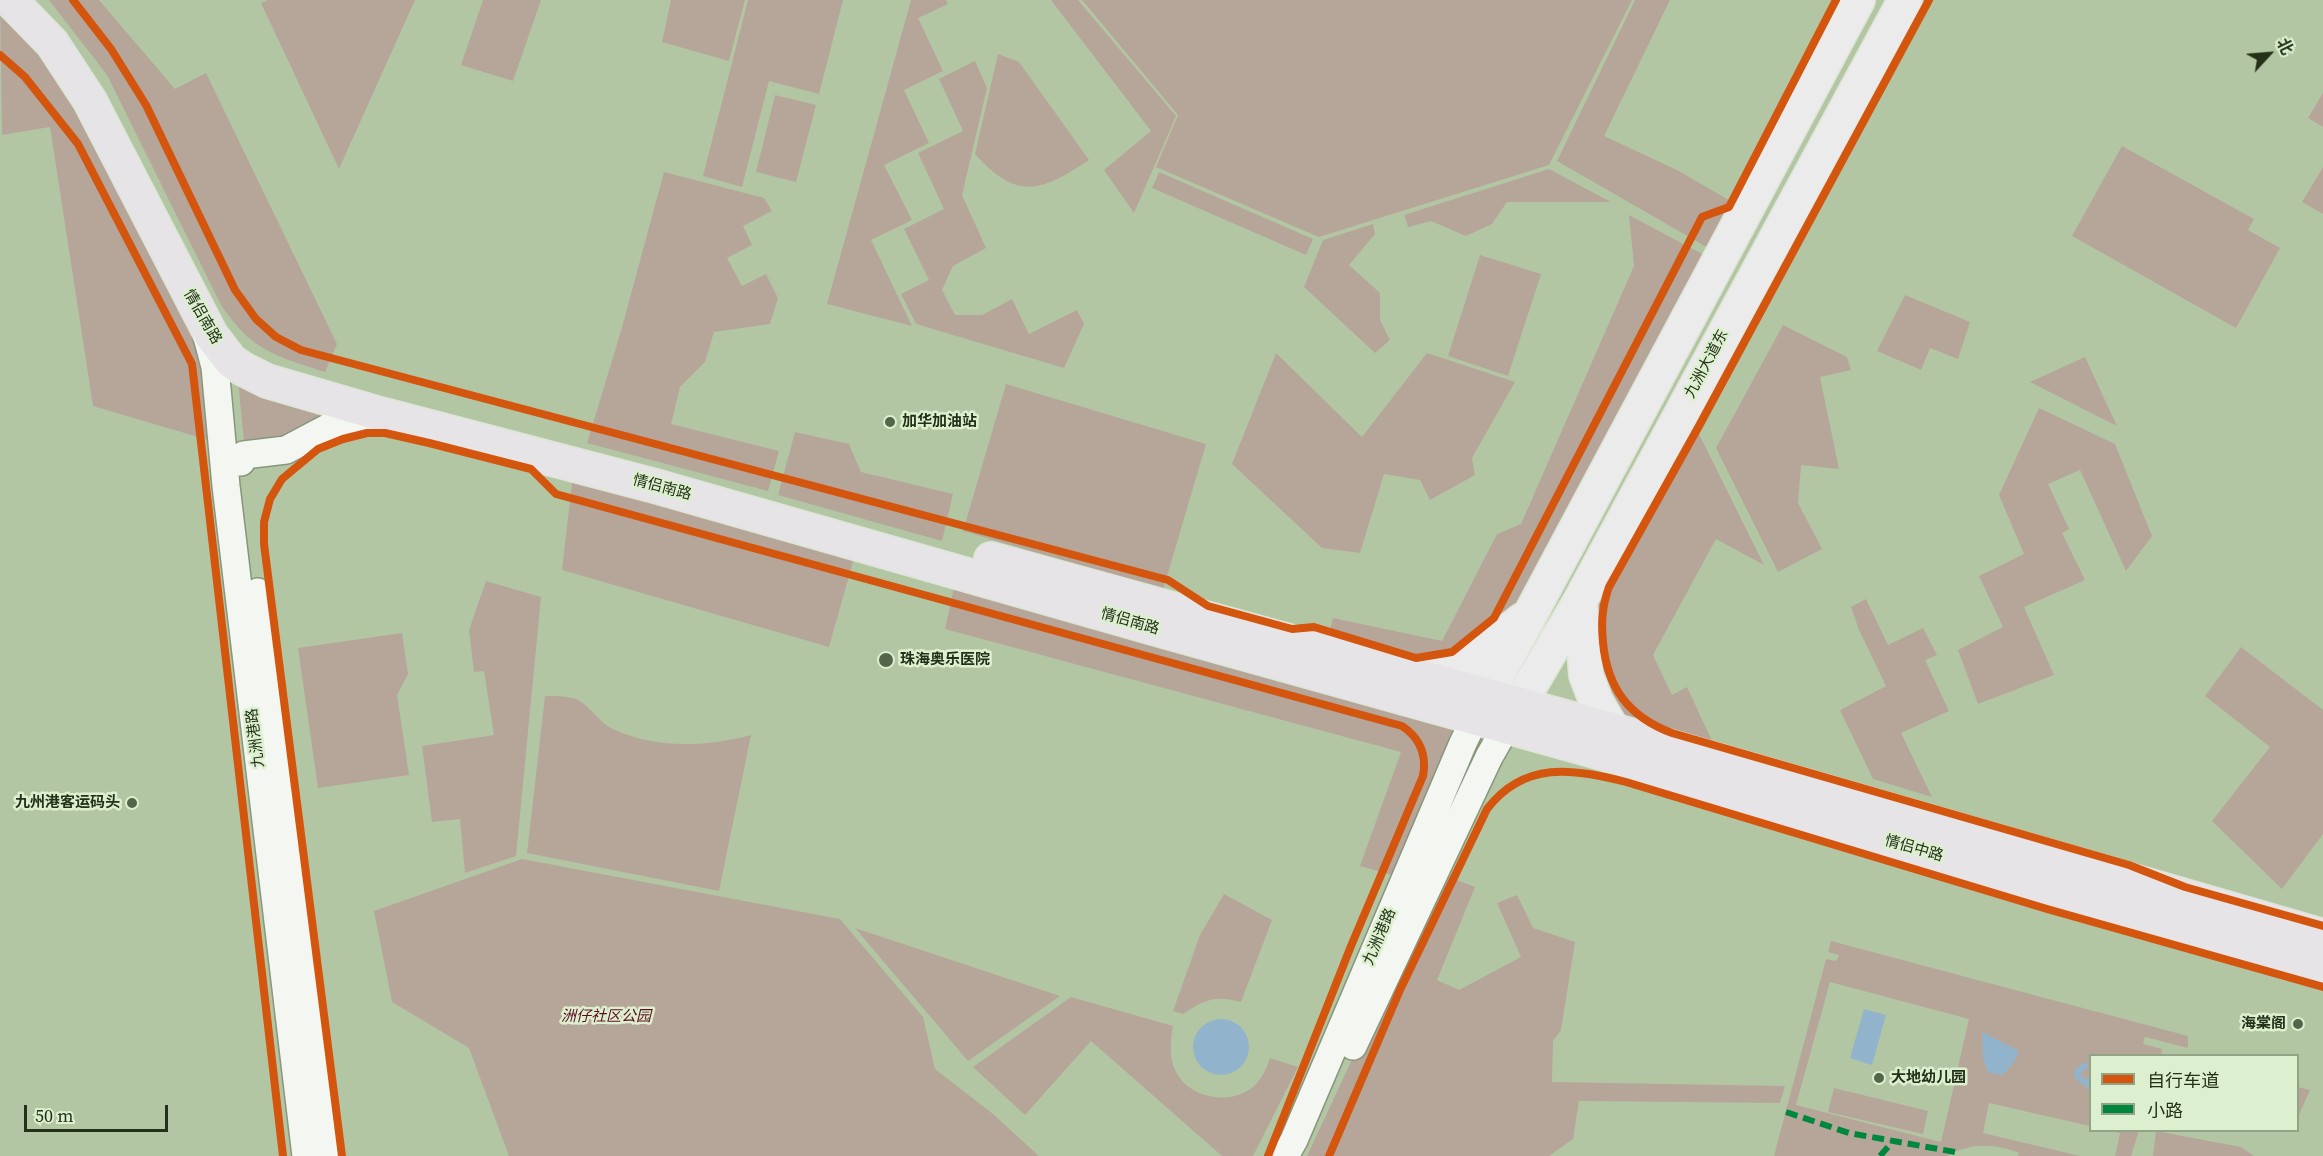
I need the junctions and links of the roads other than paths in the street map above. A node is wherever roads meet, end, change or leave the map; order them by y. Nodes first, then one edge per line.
1 (10, 0) edge
2 (38, 0) edge
3 (1858, 0) edge
4 (1905, 0) edge
5 (214, 322) junction
6 (231, 361) junction
7 (380, 414) junction
8 (241, 462) junction
9 (1598, 490) junction
10 (1631, 504) junction
11 (1580, 601) junction
12 (1533, 612) junction
13 (1419, 676) junction
14 (1497, 711) junction
15 (1613, 730) junction
16 (2323, 936) edge
17 (2323, 966) edge
18 (306, 1156) edge
19 (330, 1156) edge
20 (1285, 1156) edge
21 (1303, 1156) edge

1 - 5 highway, 情侣南路
2 - 5 highway, 情侣南路
3 - 9 main road
4 - 10 main road, 九洲大道东
5 - 6 highway, 情侣南路
5 - 13 highway, 情侣南路
5 - 18 street, 九洲港路
6 - 7 highway, 情侣南路
6 - 8 street, 九洲港路
7 - 8 street
7 - 14 highway, 情侣南路
8 - 19 street, 九洲港路
9 - 10 main road
9 - 12 main road
10 - 11 main road, 九洲大道东
11 - 14 main road, 九洲大道东
11 - 15 main road
12 - 13 main road
12 - 14 main road
13 - 14 highway, 情侣南路
14 - 15 highway, 情侣中路
14 - 17 highway, 情侣中路
14 - 20 street, 九洲港路
14 - 21 street, 九洲港路
15 - 16 highway, 情侣中路

